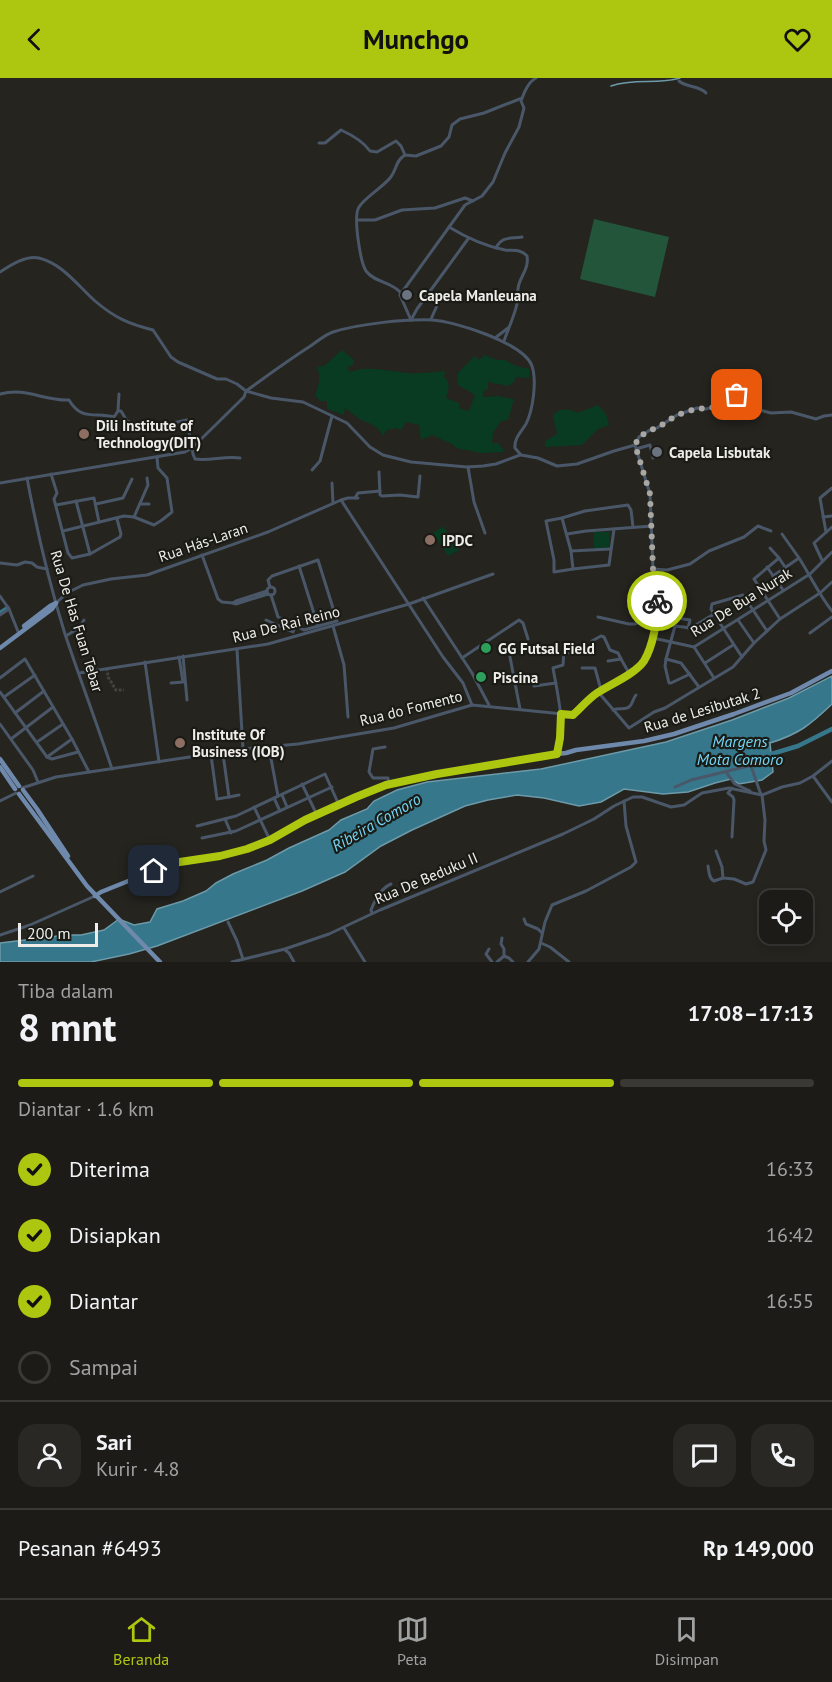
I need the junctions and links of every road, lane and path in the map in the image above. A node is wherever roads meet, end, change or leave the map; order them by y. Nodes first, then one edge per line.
1 (536, 78) edge
2 (679, 81) dead end
3 (706, 93) dead end
4 (522, 98) junction
5 (319, 143) dead end
6 (405, 155) junction
7 (473, 201) junction
8 (357, 220) junction
9 (448, 226) junction
10 (522, 237) dead end
11 (468, 239) junction
12 (496, 248) junction
13 (0, 272) edge
14 (401, 293) junction
15 (440, 299) dead end
16 (411, 320) junction
17 (431, 320) junction
18 (509, 327) junction
19 (495, 338) junction
20 (504, 342) junction
21 (246, 391) junction
22 (0, 394) edge
23 (119, 394) dead end
24 (118, 411) junction
25 (832, 415) edge
26 (332, 416) junction
27 (635, 447) junction
28 (192, 448) junction
29 (521, 455) junction
30 (156, 457) junction
31 (240, 458) dead end
32 (653, 458) dead end
33 (468, 467) junction
34 (312, 470) dead end
35 (379, 472) dead end
36 (51, 474) junction
37 (420, 476) dead end
38 (27, 478) junction
39 (147, 478) dead end
40 (132, 479) dead end
41 (0, 483) edge
42 (332, 483) dead end
43 (832, 488) edge
44 (380, 491) junction
45 (341, 500) junction
46 (76, 501) junction
47 (333, 503) junction
48 (96, 504) junction
49 (140, 504) junction
50 (149, 504) dead end
51 (56, 506) junction
52 (832, 516) edge
53 (134, 517) junction
54 (823, 517) junction
55 (562, 518) junction
56 (117, 519) junction
57 (99, 522) junction
58 (81, 526) junction
59 (652, 526) junction
60 (633, 527) junction
61 (832, 527) edge
62 (614, 529) junction
63 (63, 531) junction
64 (771, 531) dead end
65 (485, 532) dead end
66 (826, 532) junction
67 (567, 534) junction
68 (783, 534) dead end
69 (770, 548) dead end
70 (610, 549) junction
71 (572, 550) junction
72 (832, 552) edge
73 (90, 554) junction
74 (202, 555) junction
75 (779, 558) junction
76 (799, 558) junction
77 (822, 560) junction
78 (0, 563) edge
79 (299, 566) junction
80 (767, 567) junction
81 (785, 567) junction
82 (47, 569) junction
83 (573, 569) junction
84 (653, 569) junction
85 (493, 574) dead end
86 (810, 574) junction
87 (773, 576) junction
88 (832, 582) edge
89 (270, 587) junction
90 (783, 590) junction
91 (268, 593) junction
92 (820, 593) junction
93 (0, 596) edge
94 (423, 598) junction
95 (768, 600) junction
96 (56, 603) junction
97 (409, 604) junction
98 (8, 607) junction
99 (753, 610) junction
100 (832, 611) edge
101 (714, 614) junction
102 (0, 615) edge
103 (657, 616) junction
104 (598, 617) dead end
105 (832, 617) edge
106 (780, 619) junction
107 (84, 620) dead end
108 (266, 620) dead end
109 (738, 620) junction
110 (295, 626) junction
111 (318, 626) junction
112 (333, 626) junction
113 (675, 626) junction
114 (688, 628) junction
115 (723, 630) junction
116 (767, 631) junction
117 (18, 633) junction
118 (810, 633) dead end
119 (66, 636) junction
120 (653, 638) junction
121 (528, 639) dead end
122 (592, 641) dead end
123 (671, 642) junction
124 (754, 644) junction
125 (733, 645) junction
126 (0, 646) edge
127 (694, 647) junction
128 (583, 649) dead end
129 (237, 650) junction
130 (181, 657) junction
131 (510, 657) dead end
132 (742, 657) junction
133 (462, 658) junction
134 (666, 659) junction
135 (621, 660) junction
136 (145, 662) junction
137 (608, 662) dead end
138 (705, 663) junction
139 (582, 668) dead end
140 (832, 671) edge
141 (79, 673) junction
142 (629, 673) junction
143 (690, 674) junction
144 (34, 675) junction
145 (0, 678) edge
146 (714, 678) junction
147 (171, 683) dead end
148 (556, 683) junction
149 (534, 686) dead end
150 (699, 687) junction
151 (44, 691) junction
152 (600, 691) junction
153 (0, 692) edge
154 (636, 695) dead end
155 (4, 698) junction
156 (187, 700) dead end
157 (472, 705) junction
158 (489, 705) junction
159 (53, 707) junction
160 (520, 709) junction
161 (614, 710) junction
162 (15, 713) junction
163 (561, 714) junction
164 (348, 717) dead end
165 (63, 723) junction
166 (0, 724) edge
167 (26, 727) junction
168 (11, 738) junction
169 (72, 739) junction
170 (37, 742) junction
171 (385, 747) dead end
172 (269, 748) junction
173 (243, 749) junction
174 (79, 752) junction
175 (223, 753) junction
176 (557, 754) junction
177 (211, 755) junction
178 (47, 757) junction
179 (781, 758) dead end
180 (0, 759) edge
181 (832, 761) edge
182 (159, 762) junction
183 (751, 766) junction
184 (0, 767) edge
185 (112, 769) junction
186 (89, 772) junction
187 (726, 772) junction
188 (813, 776) junction
189 (38, 783) junction
190 (302, 784) junction
191 (389, 785) junction
192 (332, 787) junction
193 (675, 787) dead end
194 (732, 788) junction
195 (19, 790) junction
196 (753, 792) junction
197 (239, 795) dead end
198 (762, 795) junction
199 (278, 796) junction
200 (229, 797) junction
201 (308, 797) junction
202 (0, 801) edge
203 (624, 801) junction
204 (832, 802) edge
205 (339, 805) junction
206 (254, 807) junction
207 (287, 807) junction
208 (280, 811) junction
209 (316, 815) junction
210 (225, 819) junction
211 (259, 819) junction
212 (197, 826) dead end
213 (231, 833) junction
214 (732, 837) dead end
215 (202, 838) dead end
216 (270, 840) junction
217 (716, 851) dead end
218 (708, 866) dead end
219 (33, 876) dead end
220 (723, 878) junction
221 (391, 884) dead end
222 (0, 892) edge
223 (97, 897) junction
224 (372, 913) junction
225 (524, 919) dead end
226 (228, 922) dead end
227 (344, 927) junction
228 (542, 933) junction
229 (0, 935) edge
230 (502, 938) dead end
231 (542, 943) junction
232 (284, 949) junction
233 (489, 949) dead end
234 (504, 956) junction
235 (560, 956) junction
236 (243, 959) junction
237 (160, 962) edge
238 (232, 962) edge
239 (294, 962) edge
240 (365, 962) edge
241 (494, 962) edge
242 (516, 962) edge
243 (528, 962) edge
244 (562, 962) edge
245 (569, 962) edge

1 - 4 street
2 - 3 street
4 - 6 street
4 - 7 street
5 - 6 street
6 - 8 street
7 - 8 street
7 - 9 street
8 - 14 street
9 - 11 street
9 - 14 street
10 - 12 street
11 - 12 street
11 - 16 street
12 - 18 street
13 - 21 street
14 - 16 street
15 - 17 street
16 - 17 street
16 - 21 street
17 - 19 street
18 - 19 street
18 - 20 street
19 - 20 street
20 - 29 street
21 - 26 street
21 - 28 street
22 - 24 street
23 - 24 street
24 - 28 street
25 - 27 street
26 - 33 street
26 - 34 street
27 - 29 street
27 - 32 street
27 - 59 street
28 - 30 street
28 - 31 street
29 - 33 street
30 - 36 street
30 - 53 street
33 - 65 street
35 - 44 street
36 - 38 street
36 - 51 street
37 - 44 street
38 - 41 street
38 - 82 street, Rua De Has Fuan Tebar
39 - 49 street
40 - 48 street
42 - 47 street
43 - 54 street
44 - 45 street, Rua Hás-Laran
45 - 47 street, Rua Hás-Laran
45 - 97 street
46 - 48 street
46 - 51 street
46 - 58 street
47 - 74 street, Rua Hás-Laran
48 - 57 street
49 - 50 street
49 - 53 street
51 - 63 street
52 - 54 street
53 - 56 street
54 - 66 street
55 - 60 street
55 - 67 street
55 - 83 street
56 - 57 street
56 - 73 street
57 - 58 street
58 - 63 street
58 - 73 street
59 - 60 street
59 - 84 street
60 - 62 street
61 - 66 street
62 - 67 street
62 - 70 street
63 - 73 street
64 - 84 street
66 - 77 street
67 - 71 street
68 - 76 street
69 - 75 street
70 - 71 street
70 - 83 street
71 - 83 street
72 - 77 street, Rua De Bua Nurak
74 - 91 street
74 - 96 street, Rua Hás-Laran
75 - 80 street
75 - 81 street
76 - 81 street
76 - 86 street
77 - 86 street, Rua De Bua Nurak
78 - 82 street
79 - 89 street
79 - 111 street
79 - 111 street
80 - 87 street
80 - 95 street
81 - 87 street
82 - 96 street, Rua De Has Fuan Tebar
84 - 103 street
85 - 94 street, Rua De Rai Reino
86 - 90 street, Rua De Bua Nurak
86 - 92 street
87 - 90 street
88 - 92 street
89 - 91 street
89 - 91 street
90 - 95 street, Rua De Bua Nurak
91 - 110 street
92 - 100 street
92 - 106 street
93 - 98 street
94 - 97 street, Rua De Rai Reino
94 - 133 street
95 - 99 street, Rua De Bua Nurak
95 - 106 street
96 - 117 main road, Rua Hás-Laran
96 - 119 street, Rua De Has Fuan Tebar
97 - 112 street, Rua De Rai Reino
97 - 157 street
98 - 102 street
98 - 117 street
99 - 101 street
99 - 109 street, Rua De Bua Nurak
99 - 116 street
101 - 114 street
101 - 115 street
103 - 104 street
103 - 120 street
105 - 118 street
106 - 116 street
107 - 119 street
108 - 110 street
109 - 115 street, Rua De Bua Nurak
109 - 124 street
110 - 111 street
112 - 129 street, Rua De Rai Reino
112 - 164 street
113 - 114 street
113 - 114 street
113 - 123 street
115 - 125 street
115 - 127 street, Rua De Bua Nurak
116 - 124 street
117 - 126 main road, Rua Hás-Laran
119 - 141 street, Rua De Has Fuan Tebar
120 - 123 street, Rua De Bua Nurak
120 - 142 street
121 - 133 street
122 - 135 street
123 - 127 street, Rua De Bua Nurak
123 - 134 street
124 - 132 street
125 - 132 street
125 - 138 street
127 - 138 street
128 - 148 street
129 - 130 street, Rua De Rai Reino
129 - 173 street
130 - 136 street, Rua De Rai Reino
130 - 147 street
130 - 156 street
131 - 160 street
132 - 146 street
133 - 158 street
134 - 143 street
134 - 143 street
135 - 137 street
135 - 142 street
136 - 141 street, Rua De Rai Reino
136 - 182 street
138 - 146 street
139 - 152 street
140 - 176 main road, Rua de Lesibutak 2
141 - 185 street, Rua De Has Fuan Tebar
142 - 152 street
143 - 150 street
144 - 145 street
144 - 151 street
144 - 155 street
146 - 150 street
148 - 149 street
148 - 163 street
150 - 161 street
151 - 159 street
151 - 162 street
152 - 161 street
152 - 163 street
153 - 155 street
154 - 161 street
155 - 162 street
157 - 158 street, Rua do Fomento
157 - 172 street, Rua do Fomento
158 - 160 street, Rua do Fomento
159 - 165 street
159 - 167 street
160 - 163 street, Rua do Fomento
162 - 167 street
163 - 176 street
165 - 169 street
165 - 170 street
166 - 168 street
167 - 168 street
167 - 170 street
168 - 189 street
169 - 174 street
169 - 178 street
170 - 178 street
171 - 191 street
172 - 173 street, Rua do Fomento
172 - 199 street
173 - 175 street, Rua do Fomento
174 - 178 street
174 - 186 street
175 - 177 street, Rua do Fomento
175 - 200 street
176 - 191 main road, Rua de Lesibutak 2
177 - 182 street, Rua do Fomento
177 - 200 street
179 - 183 street
180 - 195 main road
181 - 188 street
182 - 185 street, Rua do Fomento
183 - 187 street
183 - 198 street
184 - 195 main road
185 - 186 street, Rua do Fomento
186 - 189 street, Rua do Fomento
187 - 193 street
187 - 196 street
188 - 198 street
188 - 204 street
189 - 195 street, Rua do Fomento
190 - 192 street
190 - 199 street
190 - 201 street
191 - 205 main road, Rua de Lesibutak 2
192 - 201 street
192 - 205 street
194 - 196 street
194 - 203 street
194 - 214 street
195 - 202 street, Rua do Fomento
195 - 223 main road
196 - 198 street
197 - 200 street
198 - 220 street
199 - 206 street
199 - 207 street
199 - 208 street
201 - 207 street
201 - 209 street
203 - 224 street, Rua De Beduku II
203 - 228 street
205 - 209 main road, Rua de Lesibutak 2
206 - 210 street
206 - 211 street
207 - 208 street
208 - 211 street
209 - 216 main road, Rua de Lesibutak 2
210 - 212 street
210 - 213 street
211 - 213 street
211 - 216 street
213 - 215 street
216 - 223 main road, Rua de Lesibutak 2
217 - 220 street
218 - 220 street
219 - 222 street
221 - 224 street
223 - 229 street
223 - 237 main road
224 - 227 street, Rua De Beduku II
225 - 228 street
226 - 236 street
227 - 232 street, Rua De Beduku II
227 - 240 street
228 - 231 street
230 - 234 street
231 - 235 street
231 - 243 street
232 - 236 street, Rua De Beduku II
232 - 239 street
233 - 241 street
234 - 241 street
234 - 242 street
235 - 244 street
235 - 245 street
236 - 238 street, Rua De Beduku II

